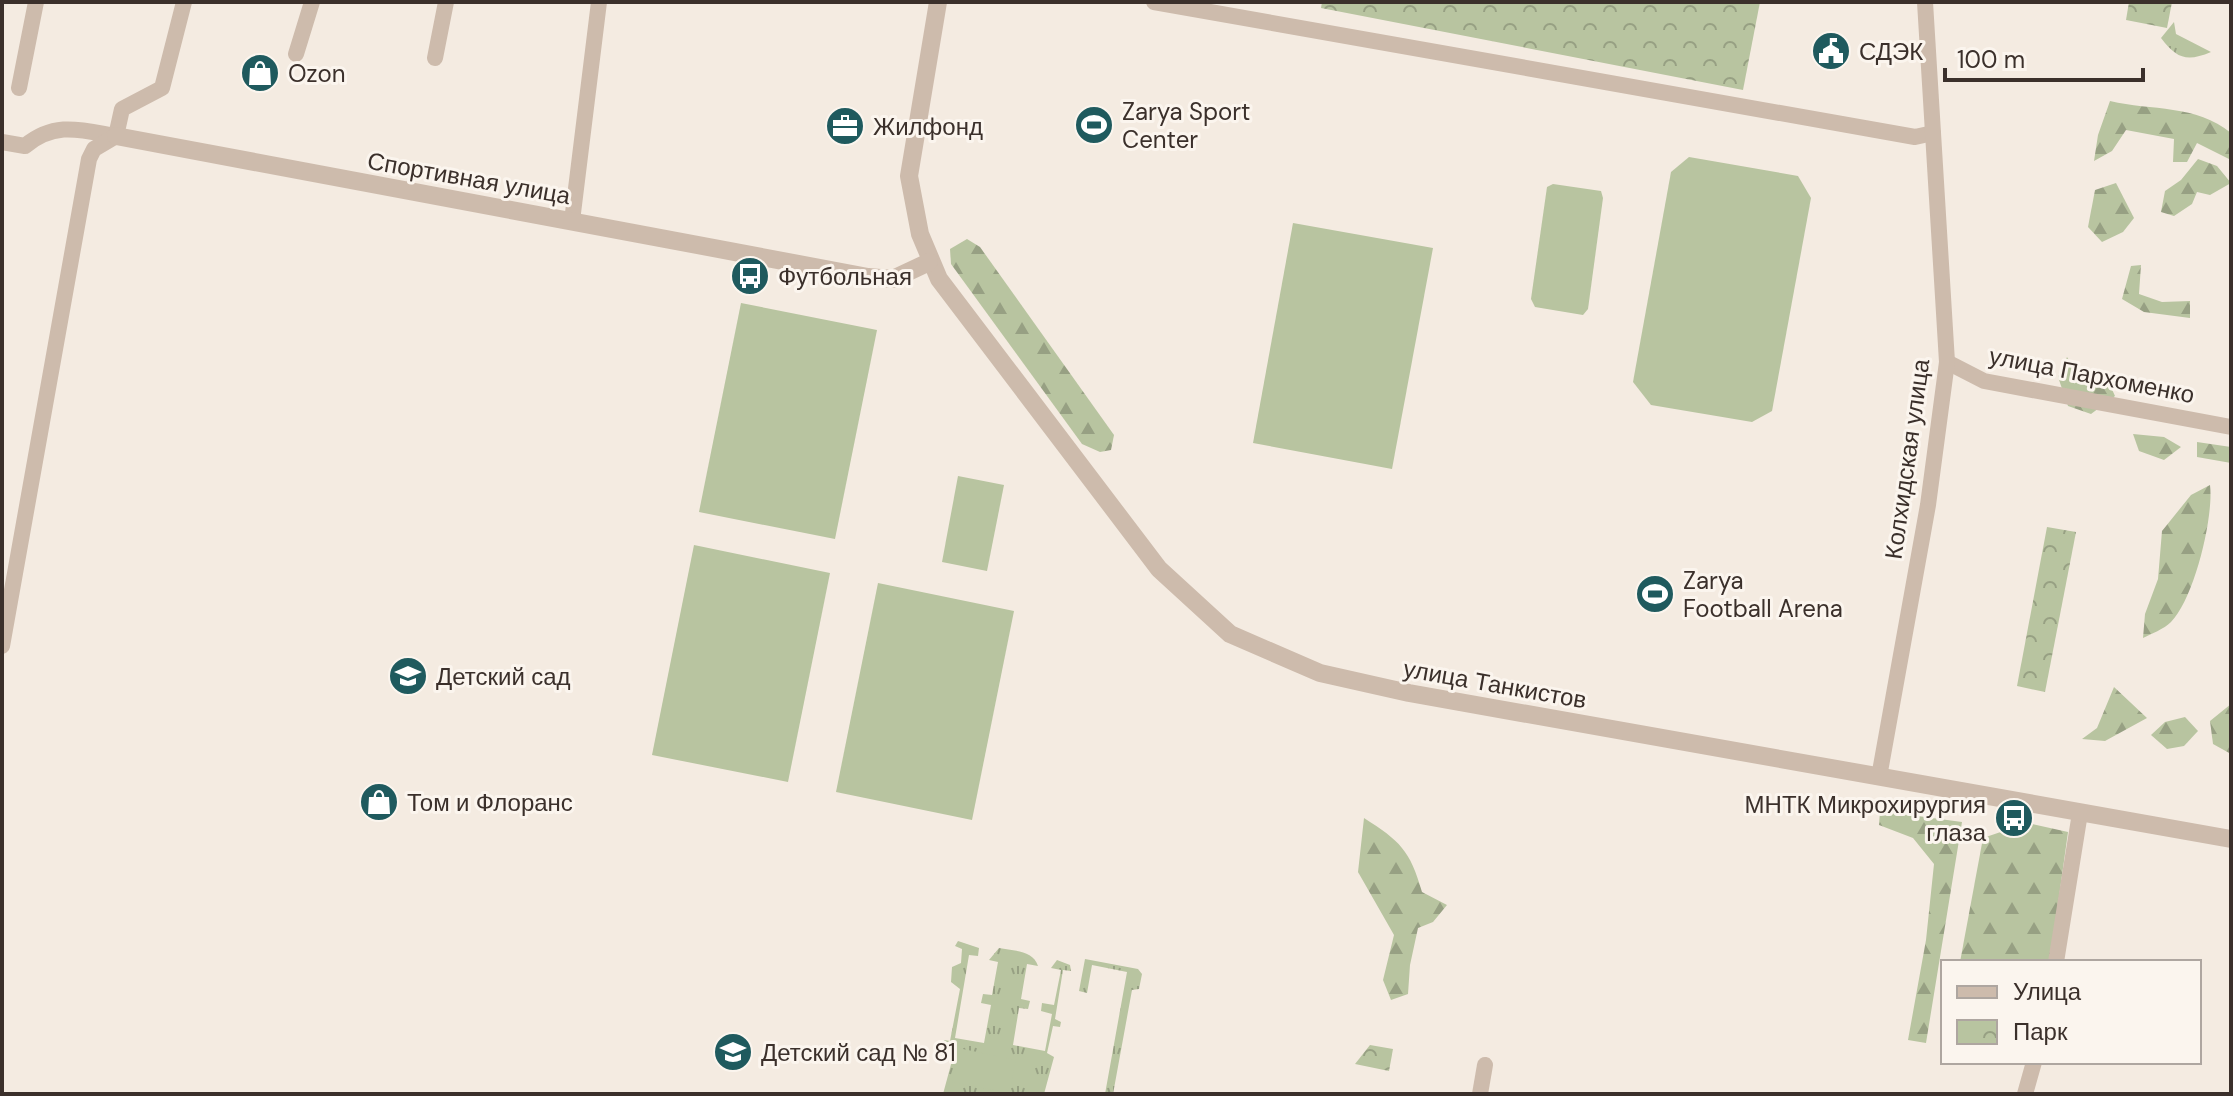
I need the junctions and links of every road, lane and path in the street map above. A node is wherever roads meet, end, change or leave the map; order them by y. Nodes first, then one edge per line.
1 (36, 2) edge
2 (184, 2) edge
3 (312, 2) edge
4 (446, 2) edge
5 (599, 2) edge
6 (938, 2) edge
7 (1154, 2) edge
8 (1925, 2) edge
9 (296, 54) dead end
10 (435, 58) dead end
11 (19, 88) dead end
12 (1933, 133) junction
13 (116, 136) junction
14 (2, 142) edge
15 (572, 221) junction
16 (929, 262) junction
17 (1947, 362) junction
18 (2231, 427) edge
19 (2, 646) edge
20 (1879, 777) junction
21 (2080, 813) junction
22 (2231, 839) edge
23 (2056, 960) edge
24 (2033, 1064) edge
25 (1485, 1065) dead end
26 (1480, 1094) edge
27 (2025, 1094) edge

1 - 11 street
2 - 13 street
3 - 9 street
4 - 10 street
5 - 15 street
6 - 16 street
7 - 12 street
8 - 12 street, Колхидская улица
12 - 17 street, Колхидская улица
13 - 14 street, Спортивная улица
13 - 15 street, Спортивная улица
13 - 19 street
15 - 16 street, Спортивная улица
16 - 20 street, улица Танкистов
17 - 18 street, улица Пархоменко
17 - 20 street, Колхидская улица
20 - 21 street, улица Танкистов
21 - 22 street, улица Танкистов
21 - 23 street
24 - 27 street
25 - 26 street

